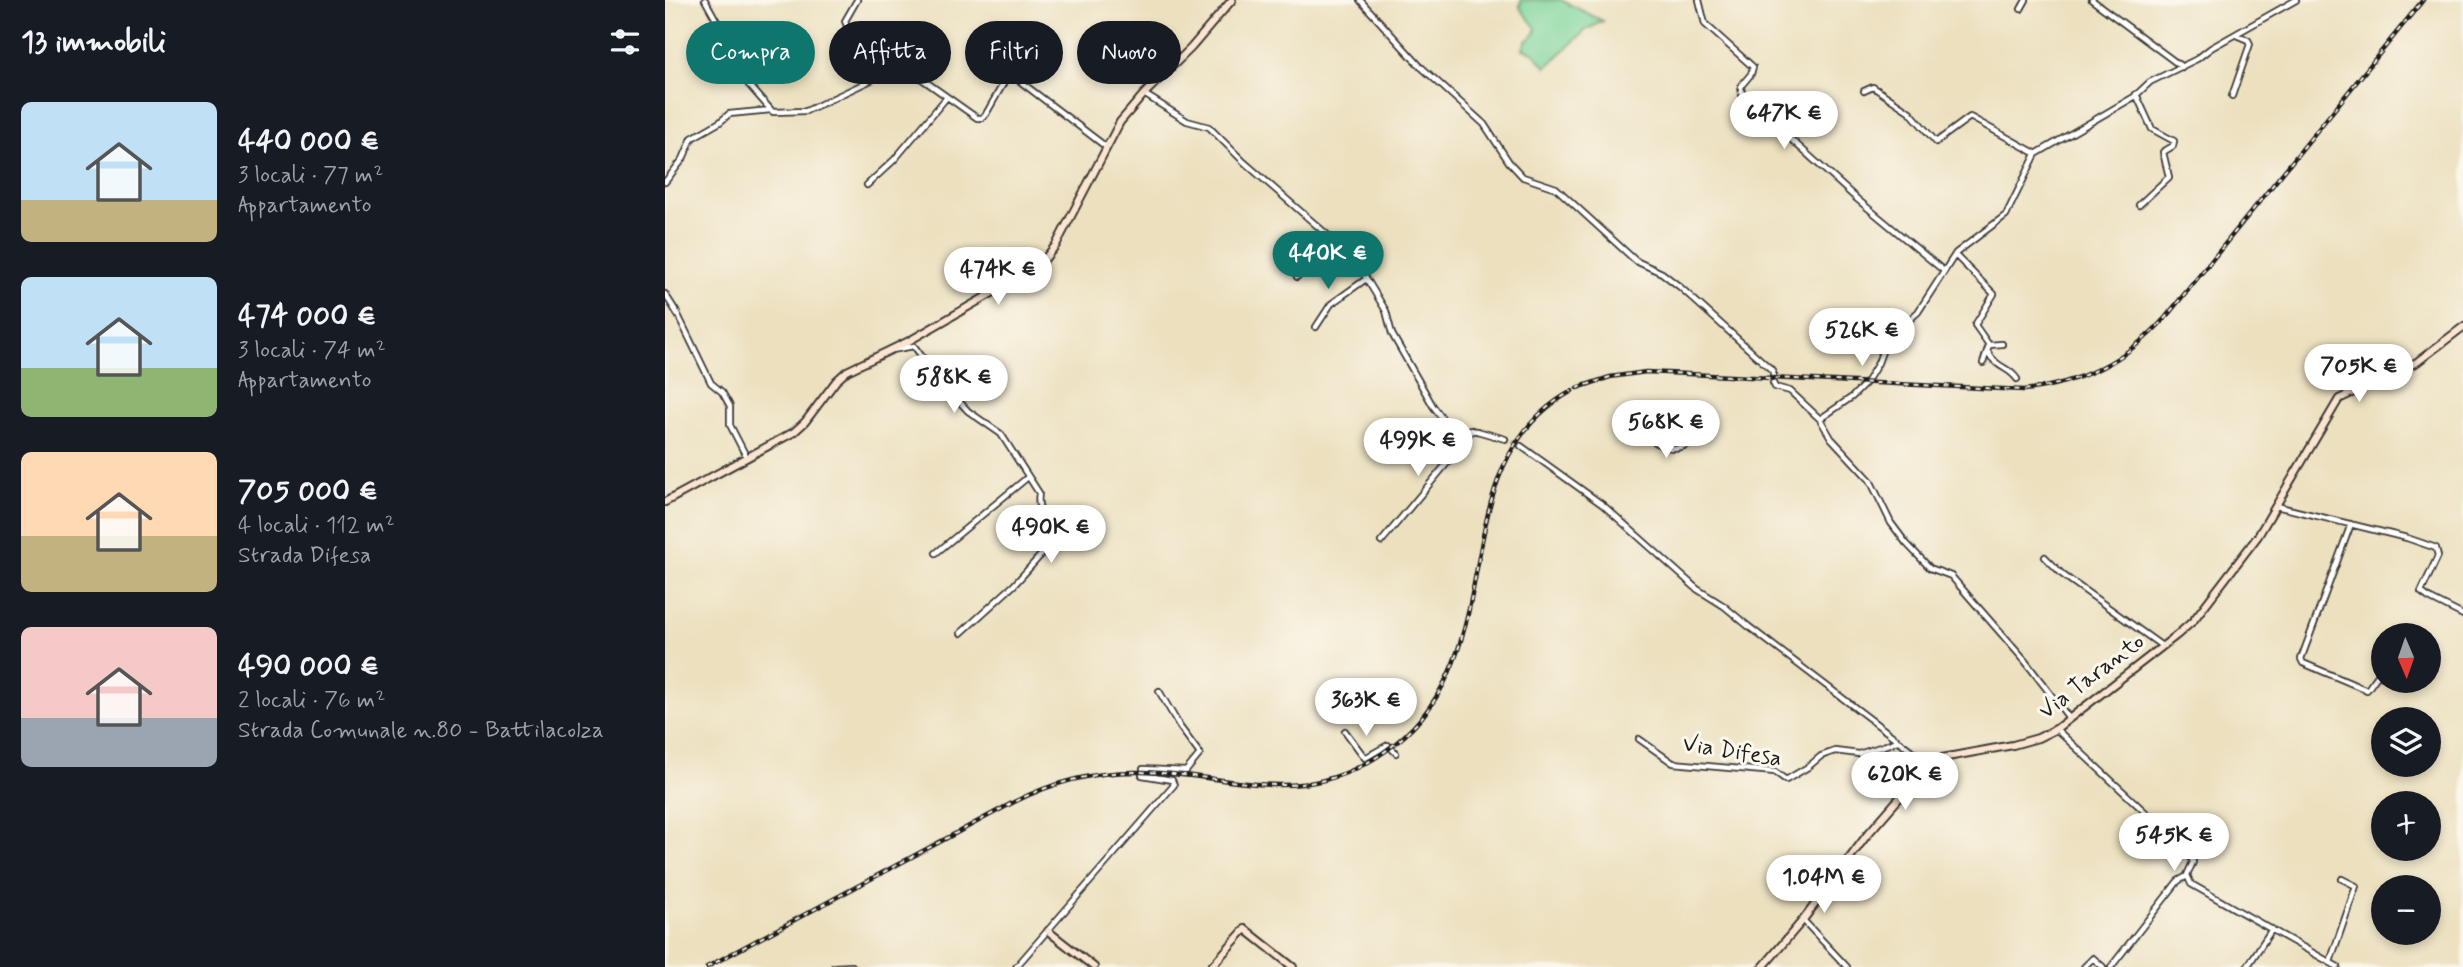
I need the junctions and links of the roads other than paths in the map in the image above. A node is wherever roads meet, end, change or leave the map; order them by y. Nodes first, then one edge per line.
1 (705, 0) edge
2 (857, 0) edge
3 (1232, 0) edge
4 (1360, 0) edge
5 (1699, 0) edge
6 (2026, 0) edge
7 (2092, 0) edge
8 (2296, 0) edge
9 (2021, 9) dead end
10 (845, 21) edge
11 (2236, 34) junction
12 (2182, 66) junction
13 (863, 84) edge
14 (928, 84) edge
15 (1864, 91) dead end
16 (1144, 94) junction
17 (2136, 94) junction
18 (2232, 96) dead end
19 (947, 97) junction
20 (771, 110) junction
21 (1105, 146) junction
22 (2036, 154) junction
23 (665, 182) edge
24 (867, 185) dead end
25 (2139, 205) dead end
26 (1333, 240) junction
27 (1955, 255) junction
28 (1945, 272) junction
29 (1297, 277) dead end
30 (1366, 279) junction
31 (665, 294) edge
32 (1316, 327) dead end
33 (2463, 327) edge
34 (2001, 344) dead end
35 (1988, 348) junction
36 (891, 350) junction
37 (1983, 363) dead end
38 (1773, 376) dead end
39 (2017, 379) dead end
40 (1773, 383) dead end
41 (1820, 419) junction
42 (1638, 428) dead end
43 (1472, 430) junction
44 (1703, 434) dead end
45 (1505, 439) tunnel mouth
46 (1521, 446) tunnel mouth
47 (747, 458) junction
48 (1028, 477) junction
49 (665, 502) edge
50 (2276, 506) junction
51 (2351, 524) junction
52 (1381, 541) dead end
53 (936, 553) dead end
54 (2045, 557) dead end
55 (2463, 615) edge
56 (961, 634) dead end
57 (2162, 646) junction
58 (2371, 685) edge
59 (1159, 691) dead end
60 (2069, 718) junction
61 (2056, 729) junction
62 (1345, 731) dead end
63 (1639, 739) dead end
64 (1899, 741) junction
65 (1396, 753) dead end
66 (1929, 764) junction
67 (2187, 876) junction
68 (2342, 879) dead end
69 (1803, 920) junction
70 (2272, 929) junction
71 (1048, 931) junction
72 (2330, 962) junction
73 (1017, 965) edge
74 (852, 966) edge
75 (834, 967) edge
76 (1094, 967) edge
77 (1211, 967) edge
78 (1293, 967) edge
79 (1763, 967) edge
80 (1847, 967) edge
81 (2084, 967) edge
82 (2103, 967) edge
83 (2111, 967) edge
84 (2247, 967) edge
85 (2338, 967) edge

1 - 20 street
2 - 10 street
3 - 16 street
4 - 38 street
5 - 28 street
6 - 9 street
7 - 12 street
8 - 11 street
11 - 12 street
11 - 18 street
12 - 17 street
13 - 20 street
14 - 19 street
15 - 22 street
16 - 21 street
16 - 26 street
17 - 22 street
17 - 25 street
19 - 21 street
19 - 24 street
20 - 23 street
21 - 36 street
22 - 27 street
26 - 29 street
26 - 30 street
27 - 28 street
27 - 35 street
28 - 41 street
30 - 32 street
30 - 43 street
31 - 47 street
33 - 50 street, Via Taranto
34 - 35 street
35 - 37 street
35 - 39 street
36 - 47 street
36 - 48 street
40 - 41 street
41 - 60 street
42 - 44 street
43 - 45 street
43 - 52 street
46 - 64 street
47 - 49 street
48 - 53 street
48 - 56 street
50 - 51 street
50 - 57 street, Via Taranto
51 - 55 street
51 - 58 street
54 - 57 street
57 - 60 street, Via Taranto
59 - 71 street
60 - 61 street, Via Taranto
61 - 66 street, Via Taranto
61 - 67 street
62 - 65 street
63 - 64 street, Via Difesa
64 - 66 street
66 - 69 street
67 - 70 street
67 - 83 street
68 - 72 street
69 - 79 street
69 - 80 street
70 - 72 street
70 - 84 street
71 - 73 street
71 - 76 street
72 - 85 street
74 - 75 street
77 - 78 street
81 - 82 street

